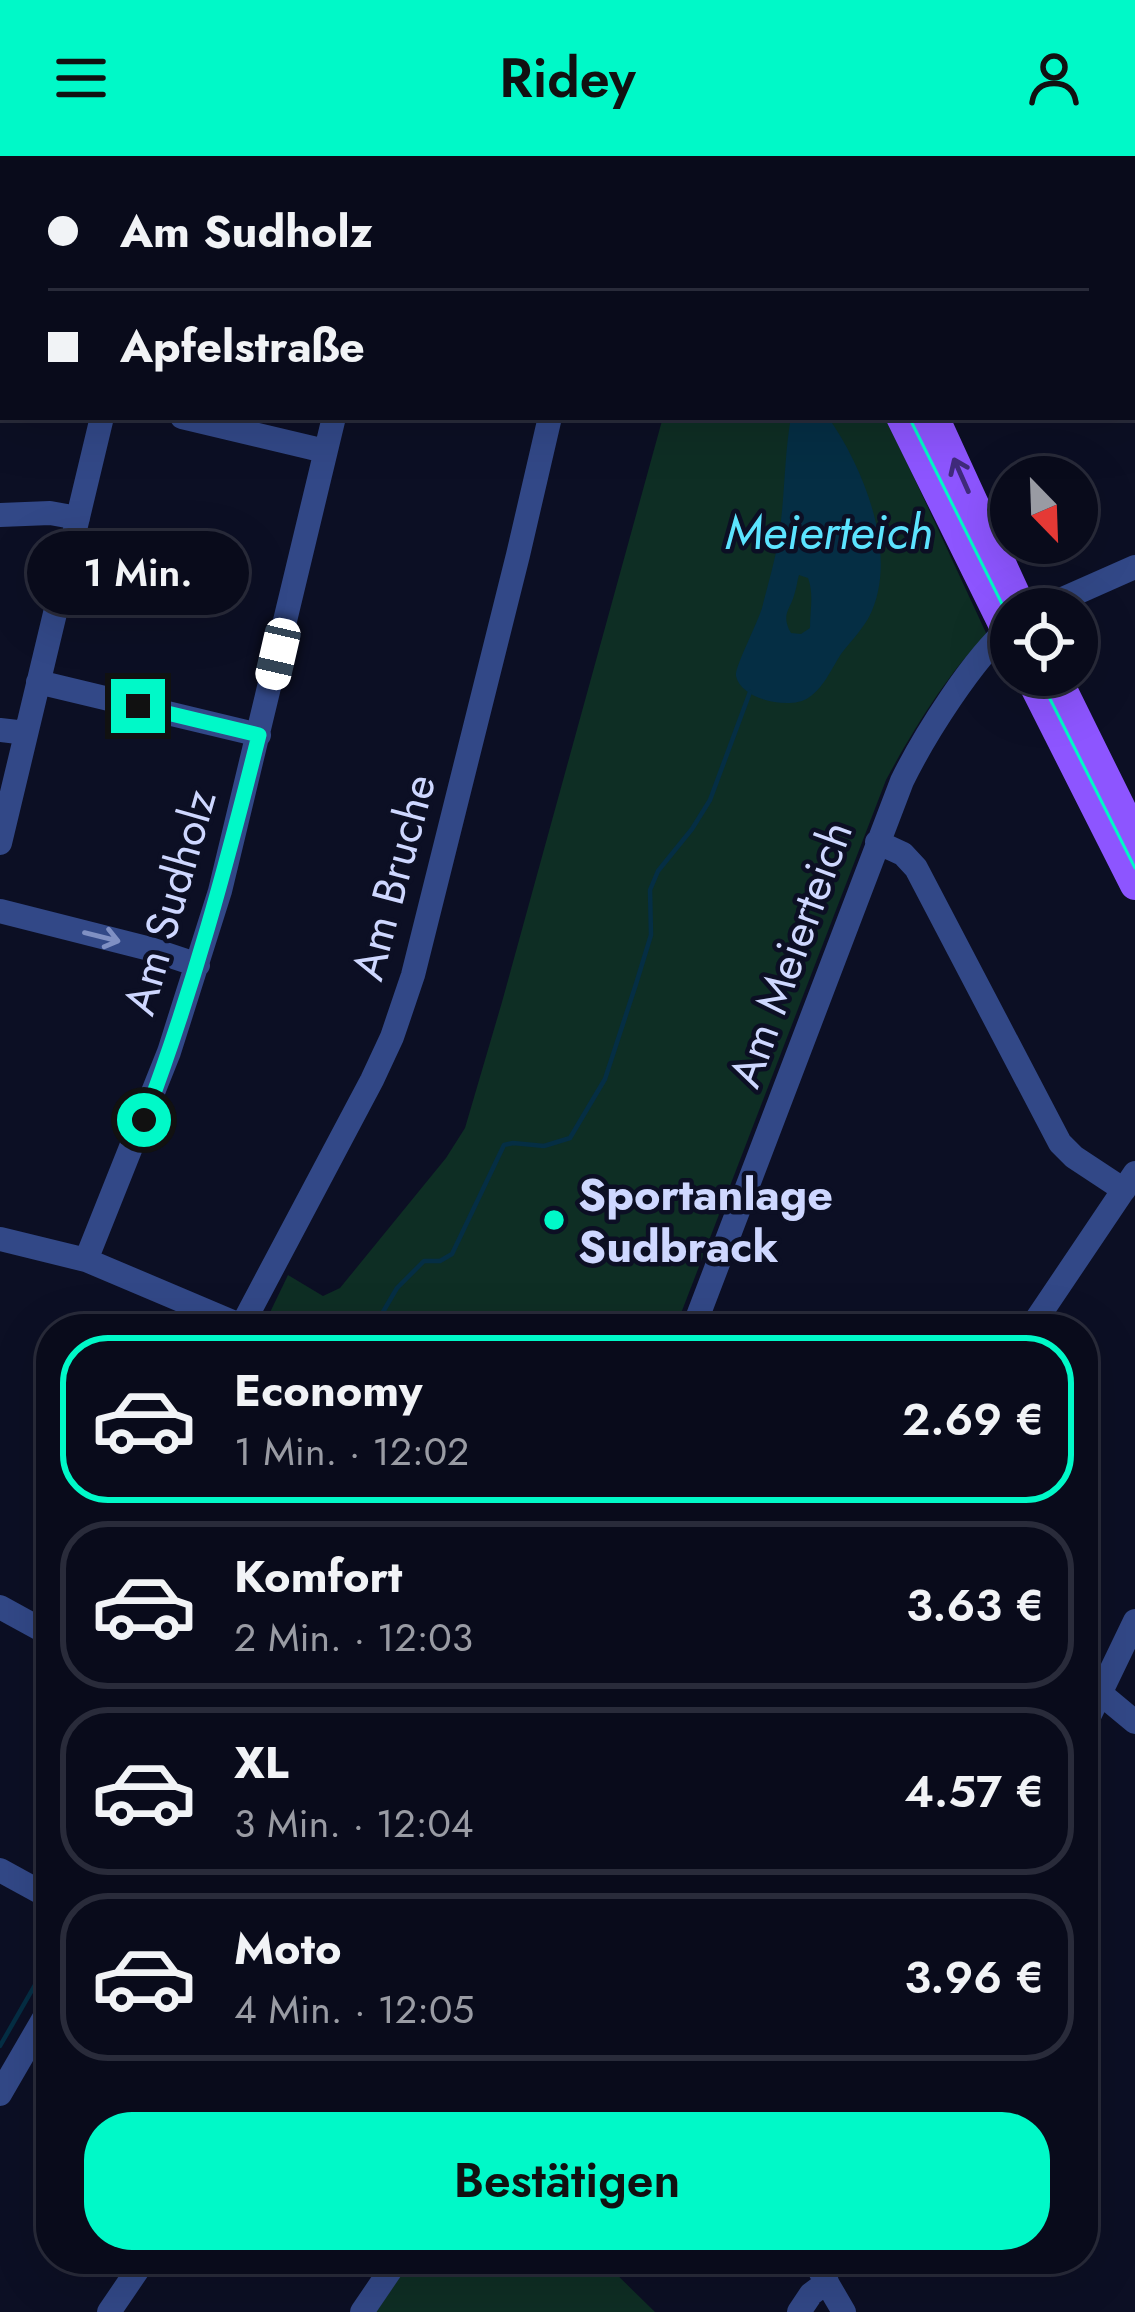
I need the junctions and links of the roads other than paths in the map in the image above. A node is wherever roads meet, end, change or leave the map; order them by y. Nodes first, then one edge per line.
1 (101, 420) edge
2 (194, 420) edge
3 (333, 420) edge
4 (549, 420) edge
5 (903, 420) edge
6 (935, 420) edge
7 (325, 452) junction
8 (0, 515) edge
9 (78, 518) junction
10 (1135, 567) edge
11 (993, 588) edge
12 (999, 588) edge
13 (1088, 588) edge
14 (990, 652) edge
15 (38, 682) junction
16 (1040, 696) edge
17 (1065, 696) edge
18 (0, 730) edge
19 (26, 733) junction
20 (259, 735) junction
21 (1135, 836) edge
22 (877, 842) junction
23 (0, 843) edge
24 (1135, 885) edge
25 (0, 911) edge
26 (198, 965) junction
27 (1129, 1182) edge
28 (0, 1239) edge
29 (86, 1260) junction
30 (209, 1314) edge
31 (248, 1314) edge
32 (699, 1314) edge
33 (1040, 1314) edge
34 (0, 1607) edge
35 (1135, 1621) edge
36 (36, 1627) edge
37 (1100, 1693) junction
38 (1098, 1697) edge
39 (1135, 1722) edge
40 (0, 1870) edge
41 (36, 1890) edge
42 (36, 2032) edge
43 (0, 2094) edge
44 (135, 2274) edge
45 (388, 2274) edge
46 (822, 2274) edge
47 (827, 2282) junction
48 (109, 2312) edge
49 (362, 2312) edge
50 (799, 2312) edge
51 (844, 2312) edge

1 - 9 street
2 - 7 street
3 - 7 street, Am Sudholz
4 - 31 street, Am Bruche
5 - 11 main road
12 -> 6 main road
7 - 20 street, Am Sudholz
8 - 9 street
9 - 15 street
10 - 13 street
14 - 22 street, Am Meierteich
15 - 19 street
15 - 20 street
16 - 24 main road
17 - 21 main road
18 - 19 street
19 - 23 street
20 - 26 street, Am Sudholz
22 - 27 street
22 - 32 street, Am Meierteich
25 -> 26 street
26 - 29 street, Am Sudholz
27 - 33 street
28 - 29 street
29 - 30 street
34 - 36 street
35 - 37 street
37 - 38 street
37 - 39 street
40 - 41 street
42 - 43 street
44 - 48 street
45 - 49 street
46 - 47 street
47 - 50 street
47 - 51 street

